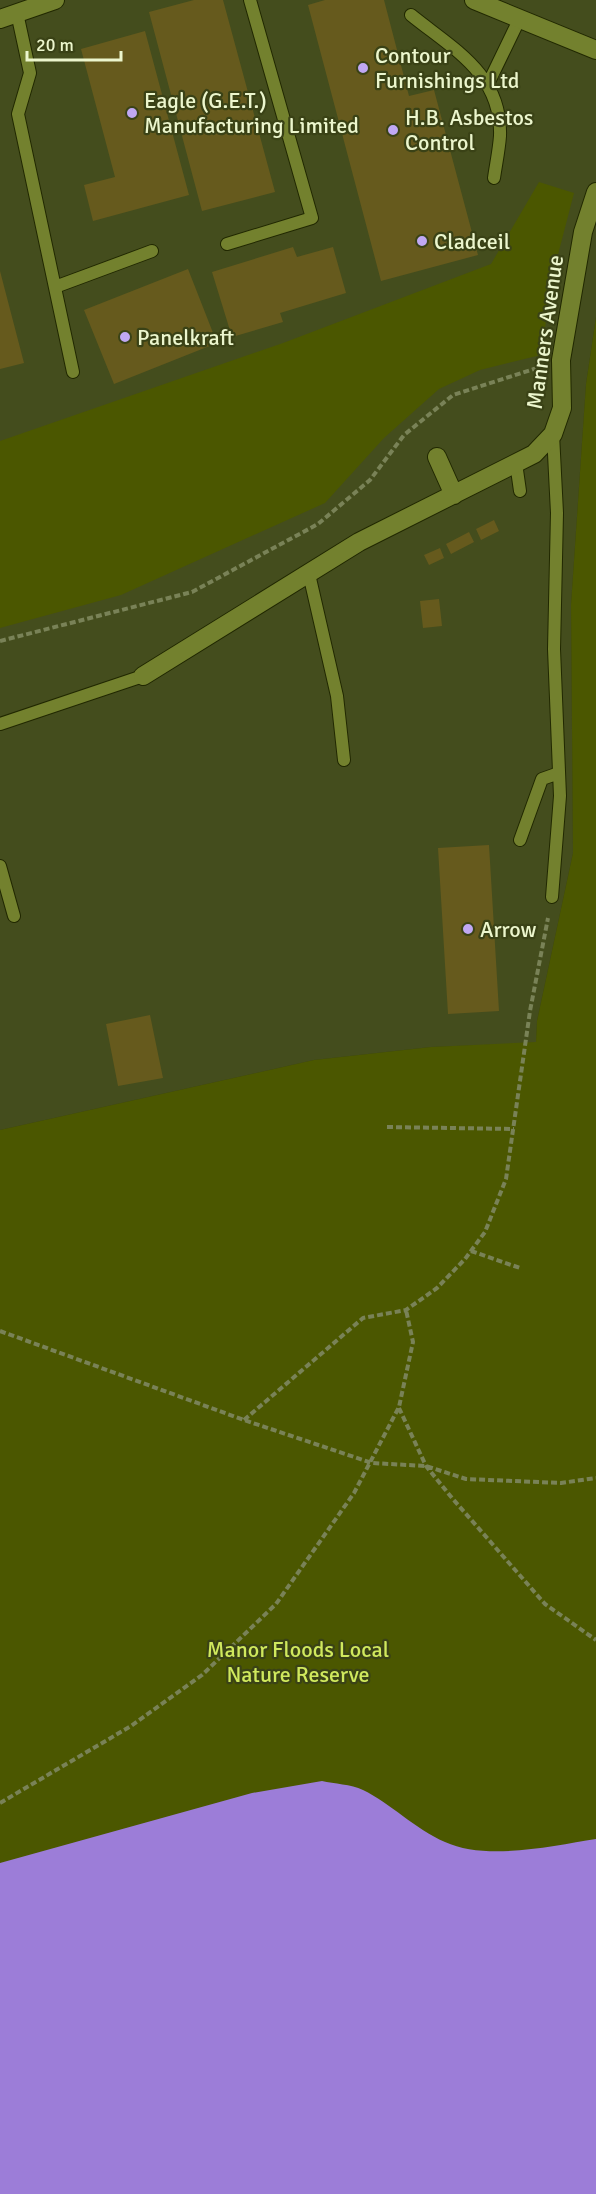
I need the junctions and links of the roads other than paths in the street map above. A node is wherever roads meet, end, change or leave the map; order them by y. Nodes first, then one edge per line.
1 (55, 0) edge
2 (250, 0) edge
3 (474, 0) edge
4 (512, 11) edge
5 (411, 15) dead end
6 (8, 16) edge
7 (596, 50) edge
8 (488, 84) junction
9 (494, 178) dead end
10 (596, 192) edge
11 (227, 244) dead end
12 (152, 251) dead end
13 (55, 287) junction
14 (73, 372) dead end
15 (553, 434) junction
16 (437, 457) dead end
17 (516, 463) junction
18 (520, 491) dead end
19 (454, 495) junction
20 (309, 574) junction
21 (143, 676) joint
22 (0, 724) edge
23 (344, 760) dead end
24 (559, 773) junction
25 (520, 840) dead end
26 (0, 866) edge
27 (552, 897) road end
28 (14, 916) dead end

1 - 6 street
2 - 11 lane
3 - 4 street
4 - 7 street
4 - 8 lane
5 - 8 lane
6 - 13 lane
8 - 9 lane
10 - 15 street, Manners Avenue
12 - 13 lane
13 - 14 lane
15 - 17 street, Manners Avenue
15 - 24 lane
16 - 19 street
17 - 18 lane
17 - 19 street, Manners Avenue
19 - 20 street, Manners Avenue
20 - 21 street, Manners Avenue
20 - 23 lane
21 - 22 lane
24 - 25 lane
24 - 27 lane
26 - 28 lane

